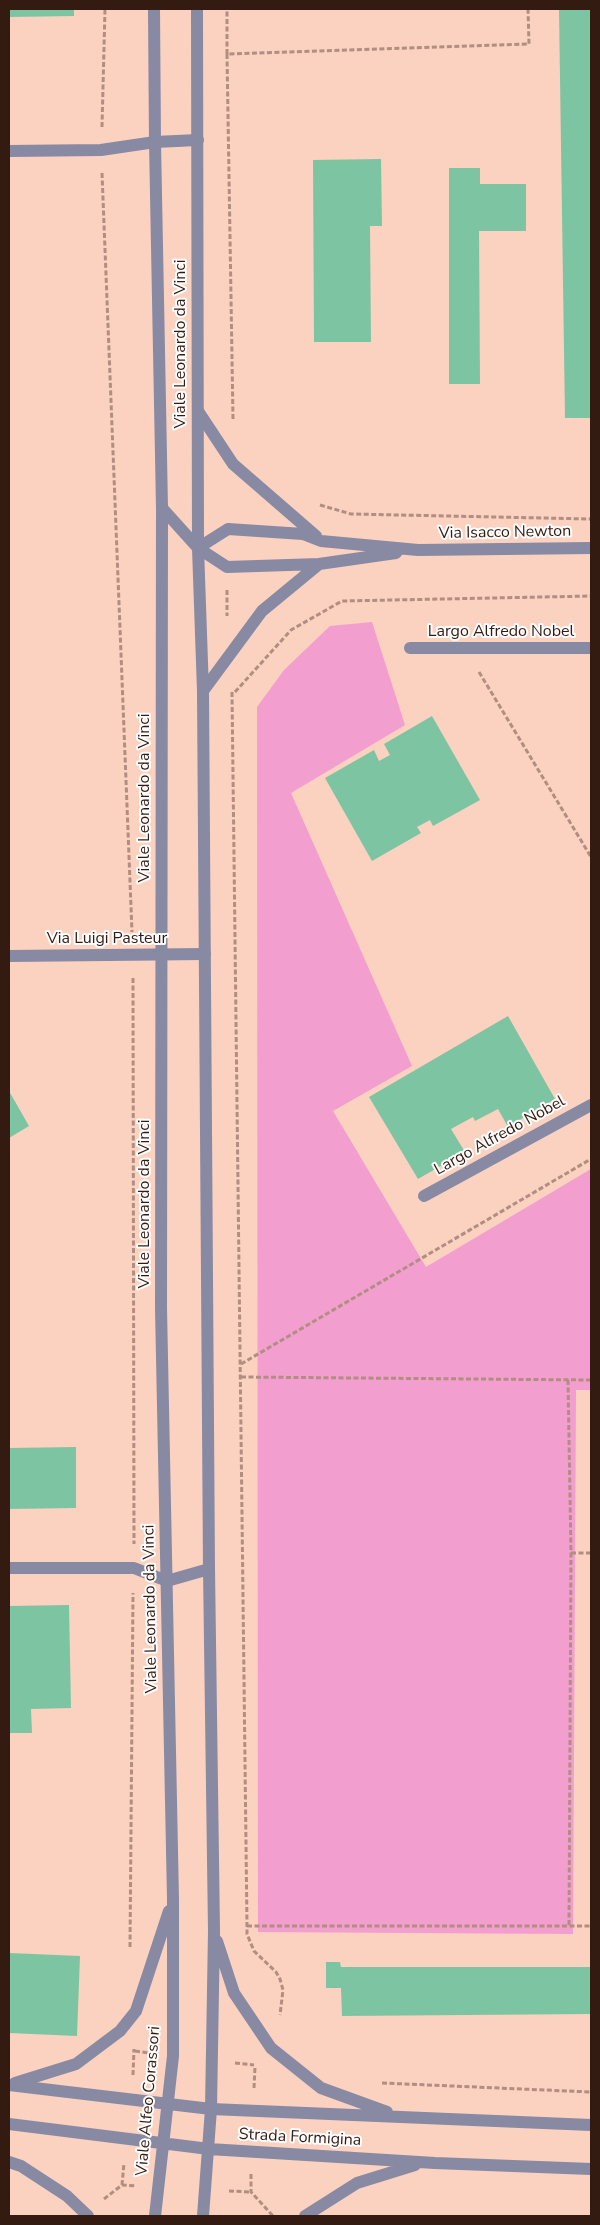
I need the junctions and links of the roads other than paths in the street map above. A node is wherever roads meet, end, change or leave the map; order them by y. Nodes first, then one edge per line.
1 (154, 9) edge
2 (197, 9) edge
3 (198, 140) junction
4 (154, 142) junction
5 (9, 151) edge
6 (198, 411) junction
7 (162, 508) junction
8 (321, 541) junction
9 (198, 548) junction
10 (591, 548) edge
11 (418, 550) junction
12 (319, 564) junction
13 (410, 648) dead end
14 (591, 648) edge
15 (203, 691) junction
16 (161, 954) junction
17 (205, 954) junction
18 (9, 956) edge
19 (591, 1105) edge
20 (424, 1196) dead end
21 (9, 1568) edge
22 (209, 1568) junction
23 (167, 1581) junction
24 (173, 1899) junction
25 (214, 1931) junction
26 (10, 2085) edge
27 (168, 2103) junction
28 (211, 2109) junction
29 (399, 2116) junction
30 (9, 2124) edge
31 (591, 2125) edge
32 (163, 2144) junction
33 (208, 2149) junction
34 (9, 2162) edge
35 (435, 2163) junction
36 (591, 2169) edge
37 (88, 2216) edge
38 (155, 2216) edge
39 (203, 2216) edge
40 (305, 2216) edge

1 - 4 street, Viale Leonardo da Vinci
2 - 3 street, Viale Leonardo da Vinci
3 - 4 street
3 - 6 street, Viale Leonardo da Vinci
4 - 5 street
4 - 7 street, Viale Leonardo da Vinci
6 - 8 street
6 - 9 street, Viale Leonardo da Vinci
7 - 9 street
7 - 16 street, Viale Leonardo da Vinci
8 - 9 street, Via Isacco Newton
8 - 11 street, Via Isacco Newton
9 - 12 street, Via Isacco Newton
9 - 15 street, Viale Leonardo da Vinci
10 - 11 street, Via Isacco Newton
11 - 12 street, Via Isacco Newton
12 - 15 street
13 - 14 street, Largo Alfredo Nobel
15 - 17 street, Viale Leonardo da Vinci
16 - 17 street, Via Luigi Pasteur
16 - 18 street, Via Luigi Pasteur
16 - 23 street, Viale Leonardo da Vinci
17 - 22 street, Viale Leonardo da Vinci
19 - 20 street, Largo Alfredo Nobel
21 - 23 street
22 - 23 street
22 - 25 street, Viale Leonardo da Vinci
23 - 24 street, Viale Leonardo da Vinci
24 - 26 street
24 - 27 street, Viale Alfeo Corassori
25 - 28 street
25 - 29 street
26 - 27 street, Strada Formigina
27 - 28 street, Strada Formigina
27 - 32 street, Viale Alfeo Corassori
28 - 29 street, Strada Formigina
28 - 33 street
29 - 31 street, Strada Formigina
30 - 32 street, Strada Formigina
32 - 33 street, Strada Formigina
32 - 38 street, Viale Alfeo Corassori
33 - 35 street, Strada Formigina
33 - 39 street
34 - 37 street
35 - 36 street, Strada Formigina
35 - 40 street

